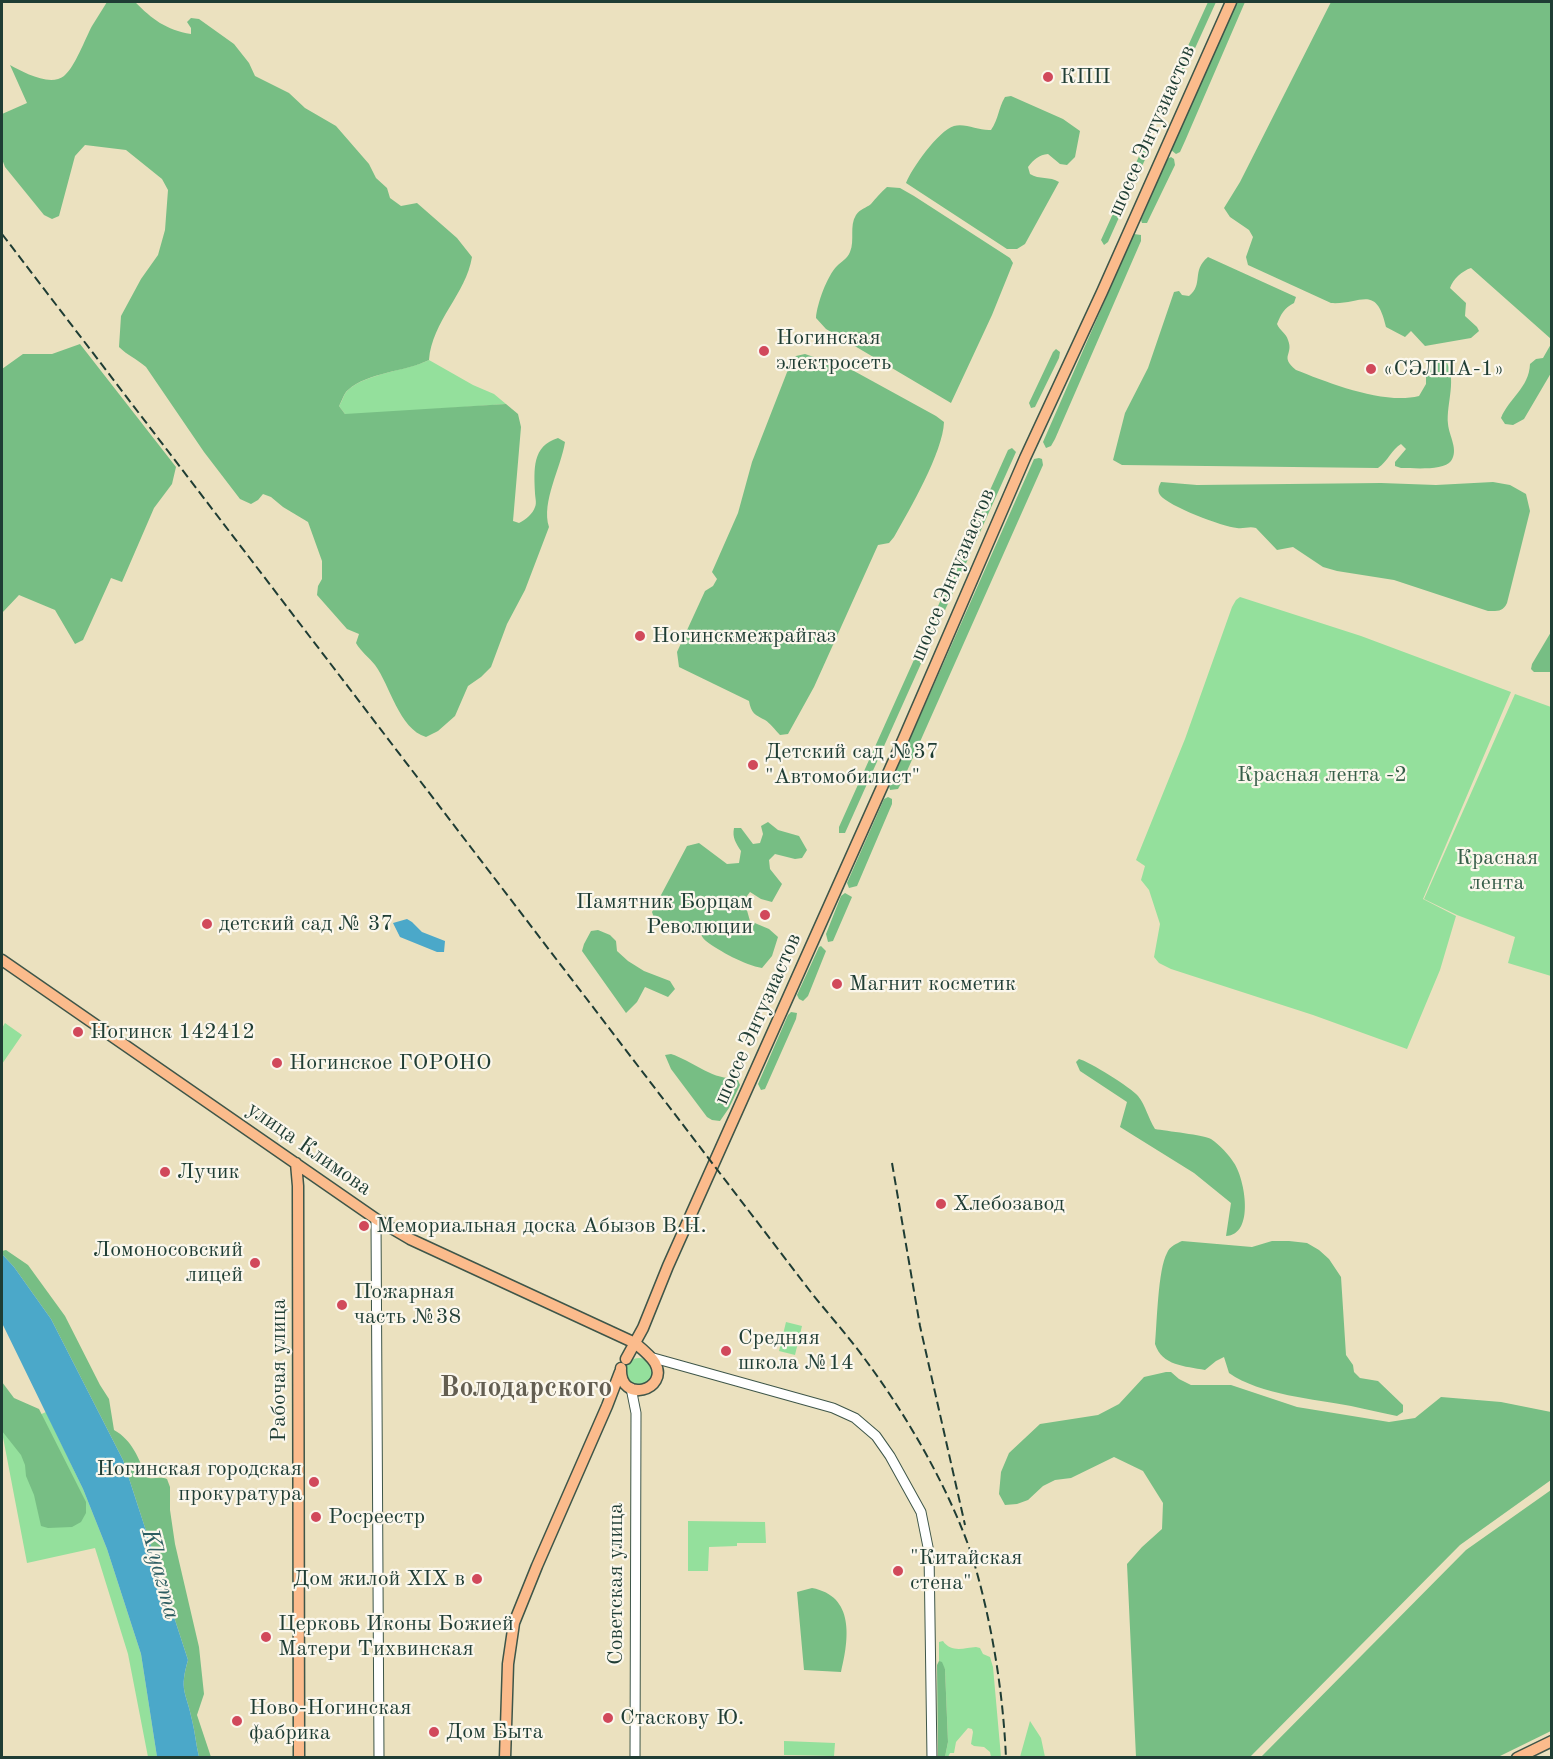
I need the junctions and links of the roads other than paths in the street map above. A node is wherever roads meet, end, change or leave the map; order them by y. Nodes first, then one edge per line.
1 (1231, 2) edge
2 (2, 960) edge
3 (296, 1163) junction
4 (376, 1219) junction
5 (643, 1328) junction
6 (615, 1335) junction
7 (635, 1343) junction
8 (646, 1354) junction
9 (623, 1363) junction
10 (684, 1366) junction
11 (657, 1377) junction
12 (631, 1388) junction
13 (648, 1388) junction
14 (608, 1404) junction
15 (636, 1410) junction
16 (1551, 1741) edge
17 (299, 1758) edge
18 (379, 1758) edge
19 (505, 1758) edge
20 (635, 1758) edge
21 (932, 1758) edge
22 (1517, 1758) edge

1 - 5 main road, шоссе Энтузиастов
2 - 3 main road, улица Климова
3 - 4 main road, улица Климова
3 - 17 main road, Рабочая улица
4 - 6 main road, улица Климова
4 - 18 street
5 - 7 main road, шоссе Энтузиастов
5 - 8 main road
6 - 7 main road, улица Климова
6 - 9 main road
7 - 8 main road
7 - 9 main road, шоссе Энтузиастов
8 - 9 main road
8 - 10 street
8 - 11 main road
9 - 12 main road
9 - 14 main road, шоссе Энтузиастов
10 - 11 street
10 - 21 street
11 - 13 main road
12 - 13 main road
12 - 14 main road
12 - 15 street, Советская улица
13 - 15 street, Советская улица
14 - 19 main road, шоссе Энтузиастов
15 - 20 street, Советская улица
16 - 22 main road

